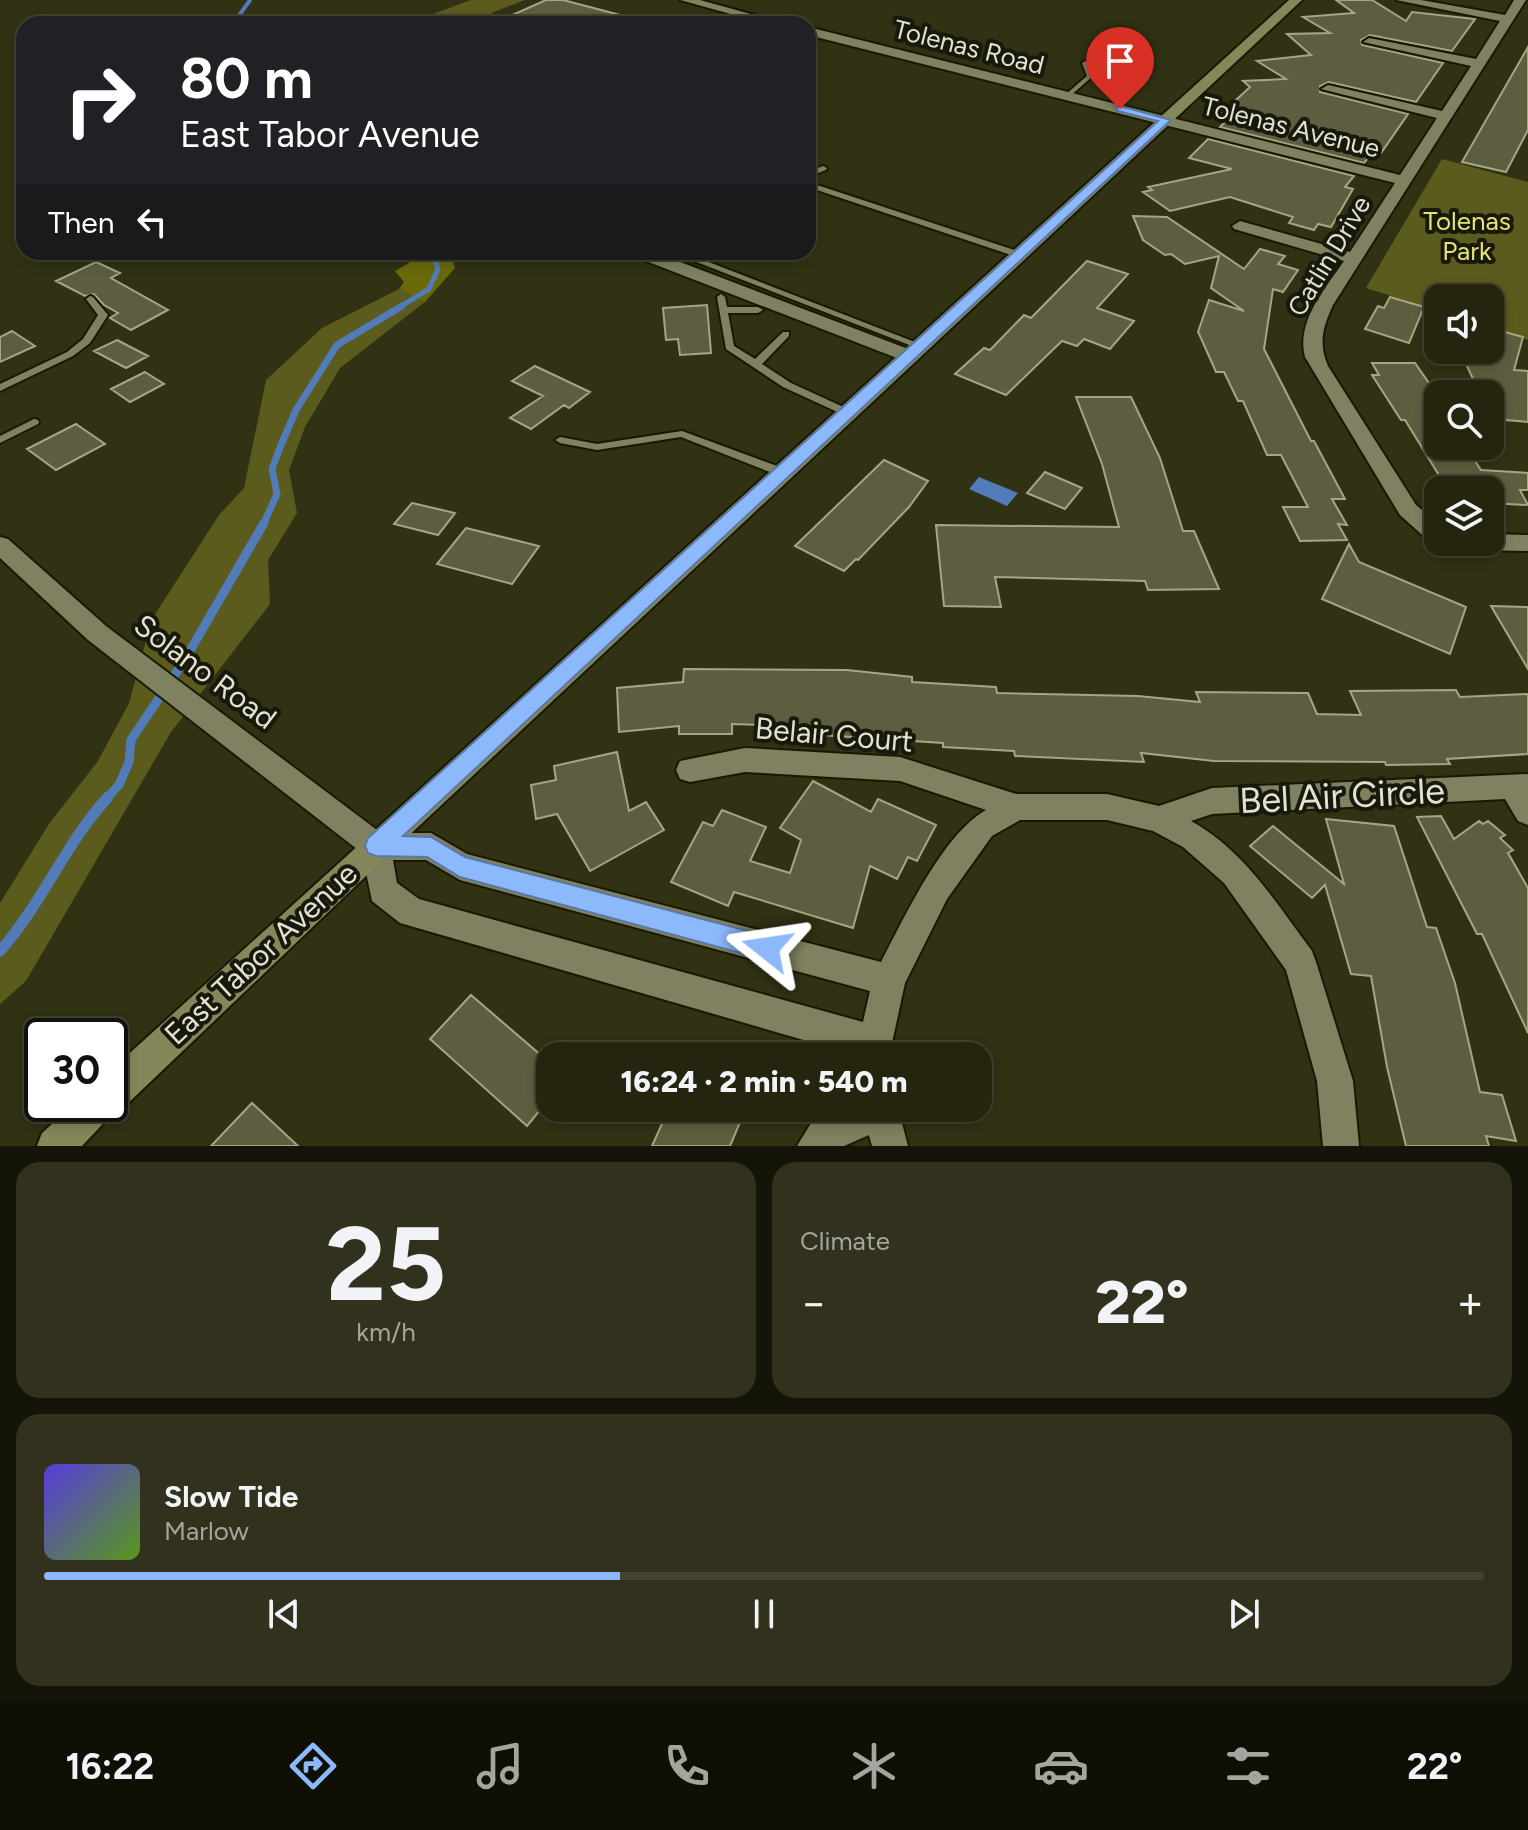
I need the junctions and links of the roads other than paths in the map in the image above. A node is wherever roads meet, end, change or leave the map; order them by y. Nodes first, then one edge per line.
1 (686, 0) edge
2 (1296, 0) edge
3 (1402, 0) edge
4 (1520, 0) edge
5 (749, 16) edge
6 (1507, 19) junction
7 (816, 33) edge
8 (1369, 42) dead end
9 (1085, 63) dead end
10 (1480, 64) junction
11 (1328, 89) dead end
12 (1067, 96) junction
13 (1447, 116) junction
14 (1165, 120) junction
15 (823, 168) dead end
16 (816, 171) edge
17 (1405, 181) junction
18 (816, 187) edge
19 (1240, 226) dead end
20 (1020, 255) junction
21 (1355, 259) junction
22 (661, 260) edge
23 (695, 260) edge
24 (721, 297) dead end
25 (90, 299) dead end
26 (724, 310) junction
27 (758, 310) dead end
28 (786, 334) dead end
29 (915, 351) junction
30 (756, 364) junction
31 (0, 388) edge
32 (848, 413) junction
33 (34, 422) dead end
34 (0, 440) edge
35 (560, 440) dead end
36 (784, 473) junction
37 (1424, 524) edge
38 (1504, 543) edge
39 (1528, 543) edge
40 (0, 545) edge
41 (690, 770) dead end
42 (1521, 786) edge
43 (1016, 807) junction
44 (1528, 812) edge
45 (1159, 819) junction
46 (376, 846) junction
47 (889, 980) junction
48 (849, 1042) edge
49 (877, 1042) edge
50 (128, 1078) edge
51 (81, 1122) edge
52 (854, 1122) edge
53 (883, 1122) edge
54 (55, 1146) edge
55 (815, 1146) edge
56 (890, 1146) edge
57 (1341, 1146) edge

1 - 5 street
2 - 14 main road, East Tabor Avenue
3 - 6 street
4 - 6 street, Catlin Drive
6 - 10 street, Catlin Drive
7 - 12 street, Tolenas Road
8 - 10 street
9 - 12 lane
10 - 13 street, Catlin Drive
11 - 13 street
12 - 14 street, Tolenas Road
13 - 17 street, Catlin Drive
14 - 17 street, Tolenas Avenue
14 - 20 main road, East Tabor Avenue
15 - 16 lane
17 - 21 street, Catlin Drive
18 - 20 lane
19 - 21 street
20 - 29 main road, East Tabor Avenue
21 - 37 street, Catlin Drive
22 - 29 street
23 - 29 lane
24 - 26 lane
25 - 31 lane
26 - 27 lane
26 - 30 lane
28 - 30 lane
29 - 32 main road, East Tabor Avenue
30 - 32 lane
32 - 36 main road, East Tabor Avenue
33 - 34 lane
35 - 36 lane
36 - 46 main road, East Tabor Avenue
38 - 39 street
40 - 46 street, Solano Road
41 - 43 street, Belair Court
42 - 44 street
42 - 45 street, Bel Air Circle
43 - 45 street, Bel Air Circle
43 - 47 street
45 - 57 street, Bel Air Circle
46 - 47 street
46 - 48 street
46 - 50 main road, East Tabor Avenue
47 - 49 street
51 - 54 main road
52 - 55 street
53 - 56 street

